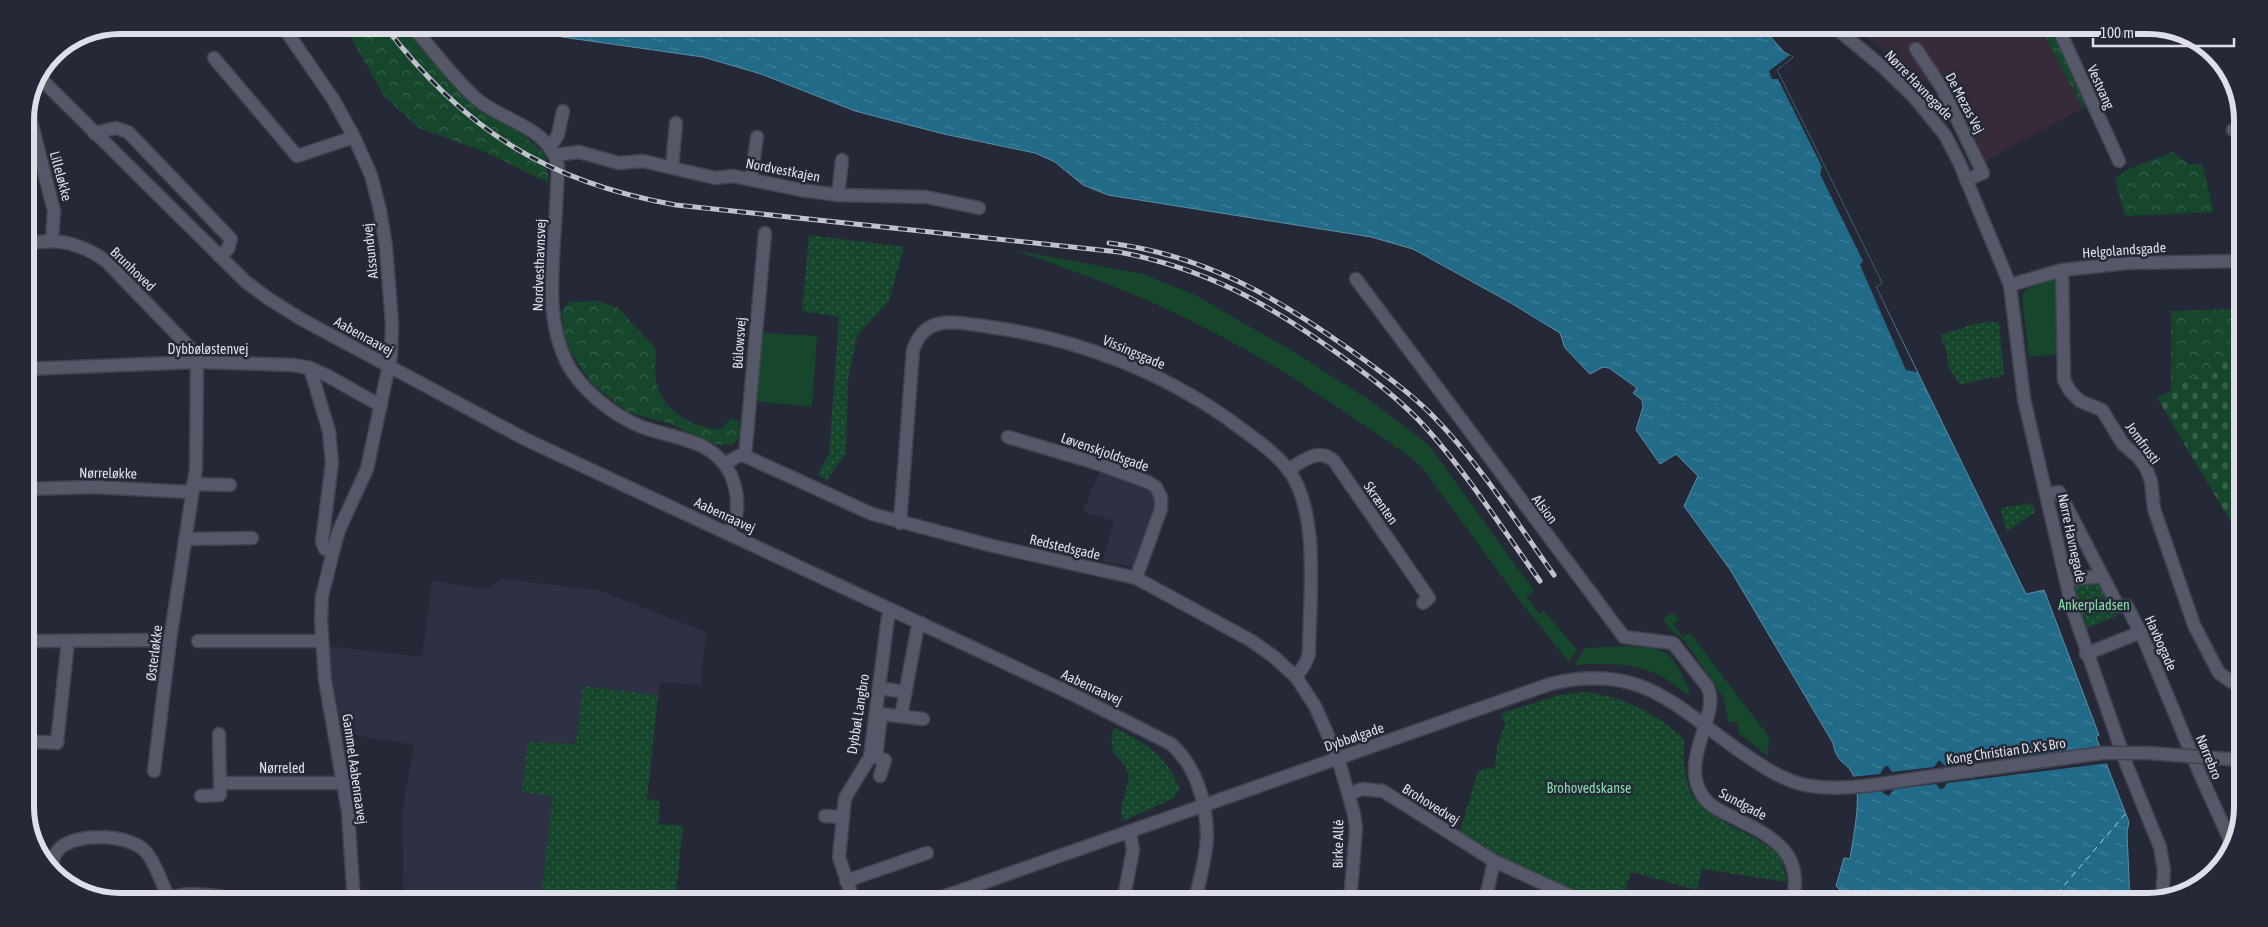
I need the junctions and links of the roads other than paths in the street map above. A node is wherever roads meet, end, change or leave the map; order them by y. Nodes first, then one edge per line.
1 (288, 34) edge
2 (419, 34) edge
3 (1843, 34) edge
4 (2061, 34) edge
5 (1916, 49) dead end
6 (214, 58) dead end
7 (43, 81) edge
8 (563, 111) dead end
9 (676, 123) dead end
10 (34, 133) edge
11 (94, 133) junction
12 (354, 137) junction
13 (756, 137) dead end
14 (553, 151) junction
15 (842, 160) dead end
16 (2119, 161) dead end
17 (672, 167) junction
18 (751, 179) junction
19 (1966, 180) junction
20 (838, 195) junction
21 (979, 208) dead end
22 (765, 233) dead end
23 (52, 240) junction
24 (34, 243) edge
25 (219, 256) junction
26 (2234, 261) edge
27 (2062, 270) junction
28 (1356, 279) dead end
29 (2010, 285) junction
30 (198, 362) junction
31 (388, 367) junction
32 (310, 368) junction
33 (34, 369) edge
34 (381, 406) junction
35 (1008, 436) dead end
36 (745, 456) junction
37 (725, 464) junction
38 (1288, 470) junction
39 (230, 484) dead end
40 (192, 488) junction
41 (34, 489) edge
42 (2048, 494) junction
43 (900, 523) junction
44 (729, 534) junction
45 (252, 538) dead end
46 (185, 539) junction
47 (333, 552) junction
48 (2102, 576) junction
49 (1136, 578) junction
50 (2066, 580) junction
51 (1423, 602) dead end
52 (892, 610) junction
53 (921, 623) junction
54 (2141, 632) junction
55 (170, 640) junction
56 (34, 641) edge
57 (68, 641) junction
58 (198, 641) dead end
59 (321, 641) junction
60 (2086, 654) junction
61 (1296, 677) junction
62 (2234, 681) edge
63 (884, 689) dead end
64 (906, 692) junction
65 (2172, 704) joint
66 (901, 716) junction
67 (923, 719) dead end
68 (1704, 725) junction
69 (219, 734) dead end
70 (34, 742) edge
71 (1338, 758) junction
72 (2234, 760) edge
73 (154, 771) dead end
74 (1775, 774) joint
75 (880, 776) dead end
76 (220, 783) junction
77 (344, 783) junction
78 (1349, 794) junction
79 (201, 796) dead end
80 (1202, 805) junction
81 (825, 816) dead end
82 (843, 817) junction
83 (1130, 832) junction
84 (2229, 838) edge
85 (927, 853) dead end
86 (1494, 861) junction
87 (53, 862) edge
88 (846, 881) junction
89 (2162, 892) edge
90 (161, 893) edge
91 (353, 893) edge
92 (851, 893) edge
93 (954, 893) edge
94 (1125, 893) edge
95 (1197, 893) edge
96 (1351, 893) edge
97 (1487, 893) edge
98 (1564, 893) edge
99 (1795, 893) edge

1 - 12 street, Alssundvej
2 - 14 street
3 - 19 street, Nørre Havnegade
4 - 16 street, Vestvang
5 - 19 street, De Mezas Vej
6 - 12 street
7 - 11 street, Aabenraavej
8 - 14 street
9 - 17 street
10 - 23 street, Lilleløkke
11 - 25 street, Aabenraavej
11 - 25 street
12 - 31 street, Alssundvej
13 - 18 street
14 - 17 street, Nordvestkajen
14 - 37 street, Nordvesthavnsvej
15 - 20 street
17 - 18 street, Nordvestkajen
18 - 20 street, Nordvestkajen
19 - 29 street, Nørre Havnegade
20 - 21 street, Nordvestkajen
22 - 36 street, Bülowsvej
23 - 24 street, Brunhoved
23 - 30 street, Brunhoved
25 - 31 street, Aabenraavej
26 - 27 street, Helgolandsgade
27 - 29 street, Helgolandsgade
27 - 62 street, Jomfrusti
28 - 68 street, Alsion
29 - 42 street, Nørre Havnegade
30 - 32 street, Dybbøløstenvej
30 - 33 street, Dybbøløstenvej
30 - 40 street, Østerløkke
31 - 34 street, Gammel Aabenraavej
31 - 44 street, Aabenraavej
32 - 34 street, Dybbøløstenvej
32 - 47 street
34 - 47 street, Gammel Aabenraavej
35 - 49 street, Løvenskjoldsgade
36 - 37 street
36 - 43 street, Redstedsgade
37 - 44 street, Nordvesthavnsvej
38 - 43 street, Vissingsgade
38 - 51 street, Skrænten
38 - 61 street, Vissingsgade
39 - 40 street
40 - 41 street, Nørreløkke
40 - 46 street, Østerløkke
42 - 48 street, Havbogade
42 - 50 street, Nørre Havnegade
43 - 49 street, Redstedsgade
44 - 52 street, Aabenraavej
45 - 46 street
46 - 55 street, Østerløkke
47 - 59 street, Gammel Aabenraavej
48 - 50 street
48 - 54 street, Havbogade
49 - 61 street, Redstedsgade
50 - 60 street, Nørre Havnegade
52 - 53 street, Aabenraavej
52 - 82 street, Dybbøl Langbro
53 - 64 street
53 - 80 street, Aabenraavej
54 - 60 street
54 - 65 street, Havbogade
55 - 57 street
55 - 73 street, Østerløkke
56 - 57 street
57 - 70 street
58 - 59 street
59 - 77 street, Gammel Aabenraavej
60 - 89 street, Nørre Havnegade
61 - 71 street, Redstedsgade
63 - 64 street
64 - 66 street
65 - 84 street, Nørrebro
66 - 67 street
66 - 75 street
68 - 71 street, Dybbølgade
68 - 74 street, Dybbølgade
68 - 99 street, Sundgade
69 - 76 street
71 - 78 street, Birke Allé
71 - 80 street, Dybbølgade
72 - 74 street, Kong Christian D. X's Bro, bridge
76 - 77 street, Nørreled
76 - 79 street
77 - 91 street, Gammel Aabenraavej
78 - 86 street, Brohovedvej
78 - 96 street, Birke Allé
80 - 83 street, Dybbølgade
80 - 95 street, Aabenraavej
81 - 82 street
82 - 88 street, Dybbøl Langbro
83 - 93 street, Dybbølgade
83 - 94 street
85 - 88 street
86 - 97 street
86 - 98 street, Brohovedvej
87 - 90 street
88 - 92 street, Dybbøl Langbro

